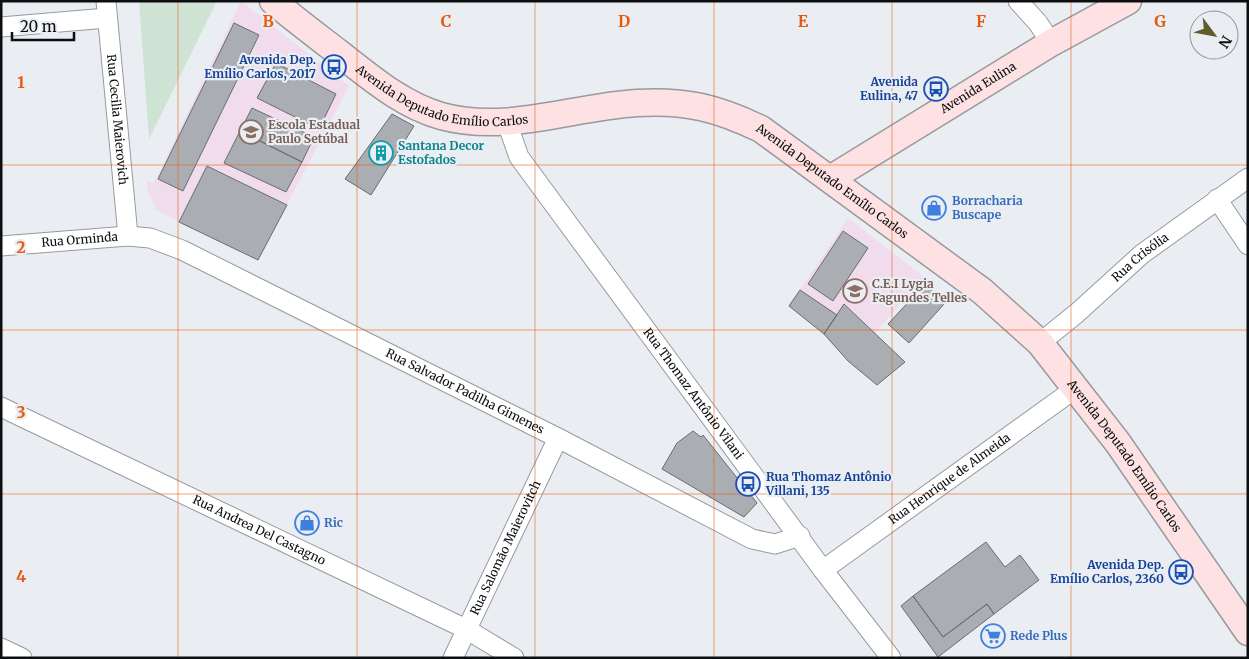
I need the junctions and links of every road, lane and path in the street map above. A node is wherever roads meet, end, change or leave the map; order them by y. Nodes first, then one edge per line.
1 (273, 1) edge
2 (1018, 1) edge
3 (1128, 1) edge
4 (107, 10) edge
5 (1, 27) edge
6 (1051, 43) junction
7 (507, 123) junction
8 (1248, 178) edge
9 (830, 179) junction
10 (1217, 199) junction
11 (128, 236) junction
12 (1248, 245) edge
13 (1, 246) edge
14 (1040, 343) junction
15 (1076, 388) junction
16 (1, 407) edge
17 (558, 438) junction
18 (800, 536) junction
19 (823, 570) junction
20 (466, 629) junction
21 (1248, 632) edge
22 (1, 648) edge
23 (22, 658) edge
24 (453, 658) edge
25 (514, 658) edge
26 (890, 658) edge

1 - 7 main road, Avenida Deputado Emílio Carlos
2 - 6 street
3 - 6 main road, Avenida Eulina
4 - 5 street
4 - 11 street, Rua Cecilia Maierovich
6 - 9 main road, Avenida Eulina
7 - 9 main road, Avenida Deputado Emílio Carlos
7 - 18 street, Rua Thomaz Antônio Vilani
8 - 10 street, Rua Crisólia
9 - 14 main road, Avenida Deputado Emílio Carlos
10 - 12 street
10 - 14 street, Rua Crisólia
11 - 13 street, Rua Orminda
11 - 17 street, Rua Salvador Padilha Gimenes
14 - 15 main road, Avenida Deputado Emílio Carlos
15 - 19 street, Rua Henrique de Almeida
15 - 21 main road, Avenida Deputado Emílio Carlos
16 - 20 street, Rua Andrea Del Castagno
17 - 18 street, Rua Salvador Padilha Gimenes
17 - 20 street, Rua Salomão Maierovitch
18 - 19 street, Rua Thomaz Antônio Vilani
19 - 26 street, Rua Thomaz Antônio Vilani
20 - 24 street, Rua Salomão Maierovitch
20 - 25 street, Rua Andrea Del Castagno
22 - 23 street

